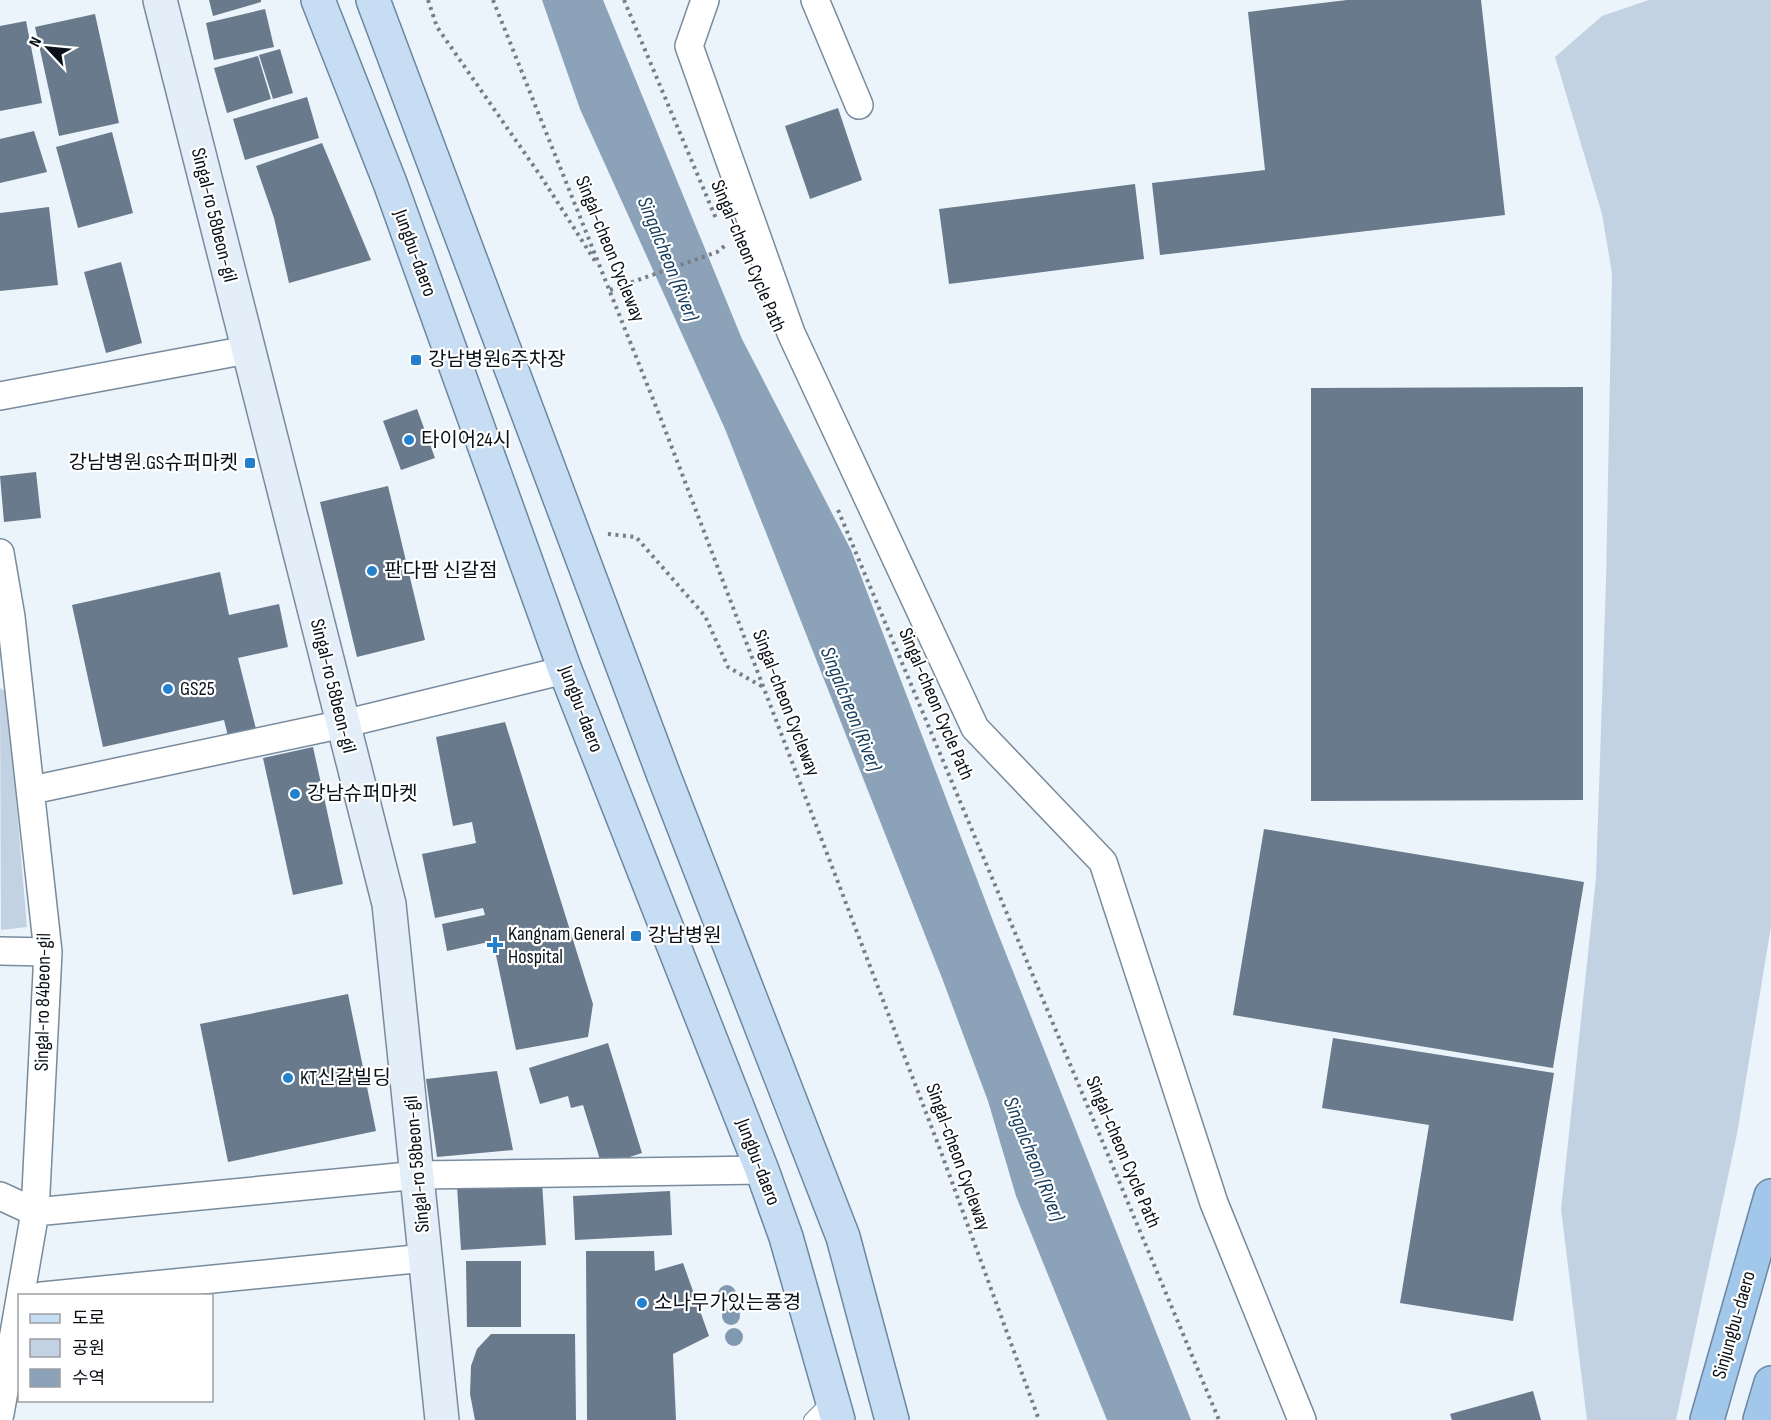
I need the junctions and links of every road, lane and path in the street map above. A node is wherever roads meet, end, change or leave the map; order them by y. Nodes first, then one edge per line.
1 (160, 0) edge
2 (318, 0) edge
3 (373, 0) edge
4 (428, 0) edge
5 (493, 0) edge
6 (624, 0) edge
7 (705, 0) edge
8 (815, 0) edge
9 (859, 105) dead end
10 (718, 223) dead end
11 (723, 233) dead end
12 (727, 244) junction
13 (732, 255) dead end
14 (603, 273) junction
15 (610, 290) junction
16 (247, 350) junction
17 (0, 396) edge
18 (837, 508) dead end
19 (572, 531) junction
20 (0, 553) edge
21 (6, 614) edge
22 (566, 670) junction
23 (764, 688) junction
24 (343, 724) junction
25 (32, 790) junction
26 (0, 951) edge
27 (48, 952) junction
28 (762, 1170) junction
29 (419, 1175) junction
30 (0, 1196) edge
31 (1771, 1196) edge
32 (34, 1212) junction
33 (425, 1258) junction
34 (20, 1294) edge
35 (62, 1294) edge
36 (18, 1304) edge
37 (1771, 1383) edge
38 (828, 1413) edge
39 (0, 1414) edge
40 (442, 1420) edge
41 (892, 1420) edge
42 (1039, 1420) edge
43 (1219, 1420) edge
44 (1302, 1420) edge
45 (1707, 1420) edge
46 (1760, 1420) edge

1 - 16 street, Singal-ro 58beon-gil
2 - 22 main road, Jungbu-daero
3 - 19 main road
4 - 14 path
5 - 14 path, Singal-cheon Cycleway
6 - 10 path, Singal-cheon Cycle Path
7 - 44 street
8 - 9 street
11 - 12 path, Singal-cheon Cycle Path
12 - 13 path, Singal-cheon Cycle Path
12 - 15 path
14 - 15 path, Singal-cheon Cycleway
15 - 23 path, Singal-cheon Cycleway
16 - 17 street
16 - 24 street, Singal-ro 58beon-gil
18 - 43 path, Singal-cheon Cycle Path
19 - 23 path
19 - 41 main road
20 - 21 street, Singal-ro 84beon-gil
21 - 25 street, Singal-ro 84beon-gil
22 - 24 street
22 - 28 main road, Jungbu-daero
23 - 42 path, Singal-cheon Cycleway
24 - 25 street
24 - 29 street, Singal-ro 58beon-gil
25 - 27 street, Singal-ro 84beon-gil
26 - 27 street
27 - 32 street, Singal-ro 84beon-gil
28 - 29 street
28 - 38 main road, Jungbu-daero
29 - 32 street
29 - 33 street, Singal-ro 58beon-gil
30 - 32 street
31 - 45 highway, Sinjungbu-daero
32 - 34 street, Singal-ro 84beon-gil
33 - 35 street
33 - 40 street, Singal-ro 58beon-gil
36 - 39 street, Singal-ro 84beon-gil
37 - 46 highway

